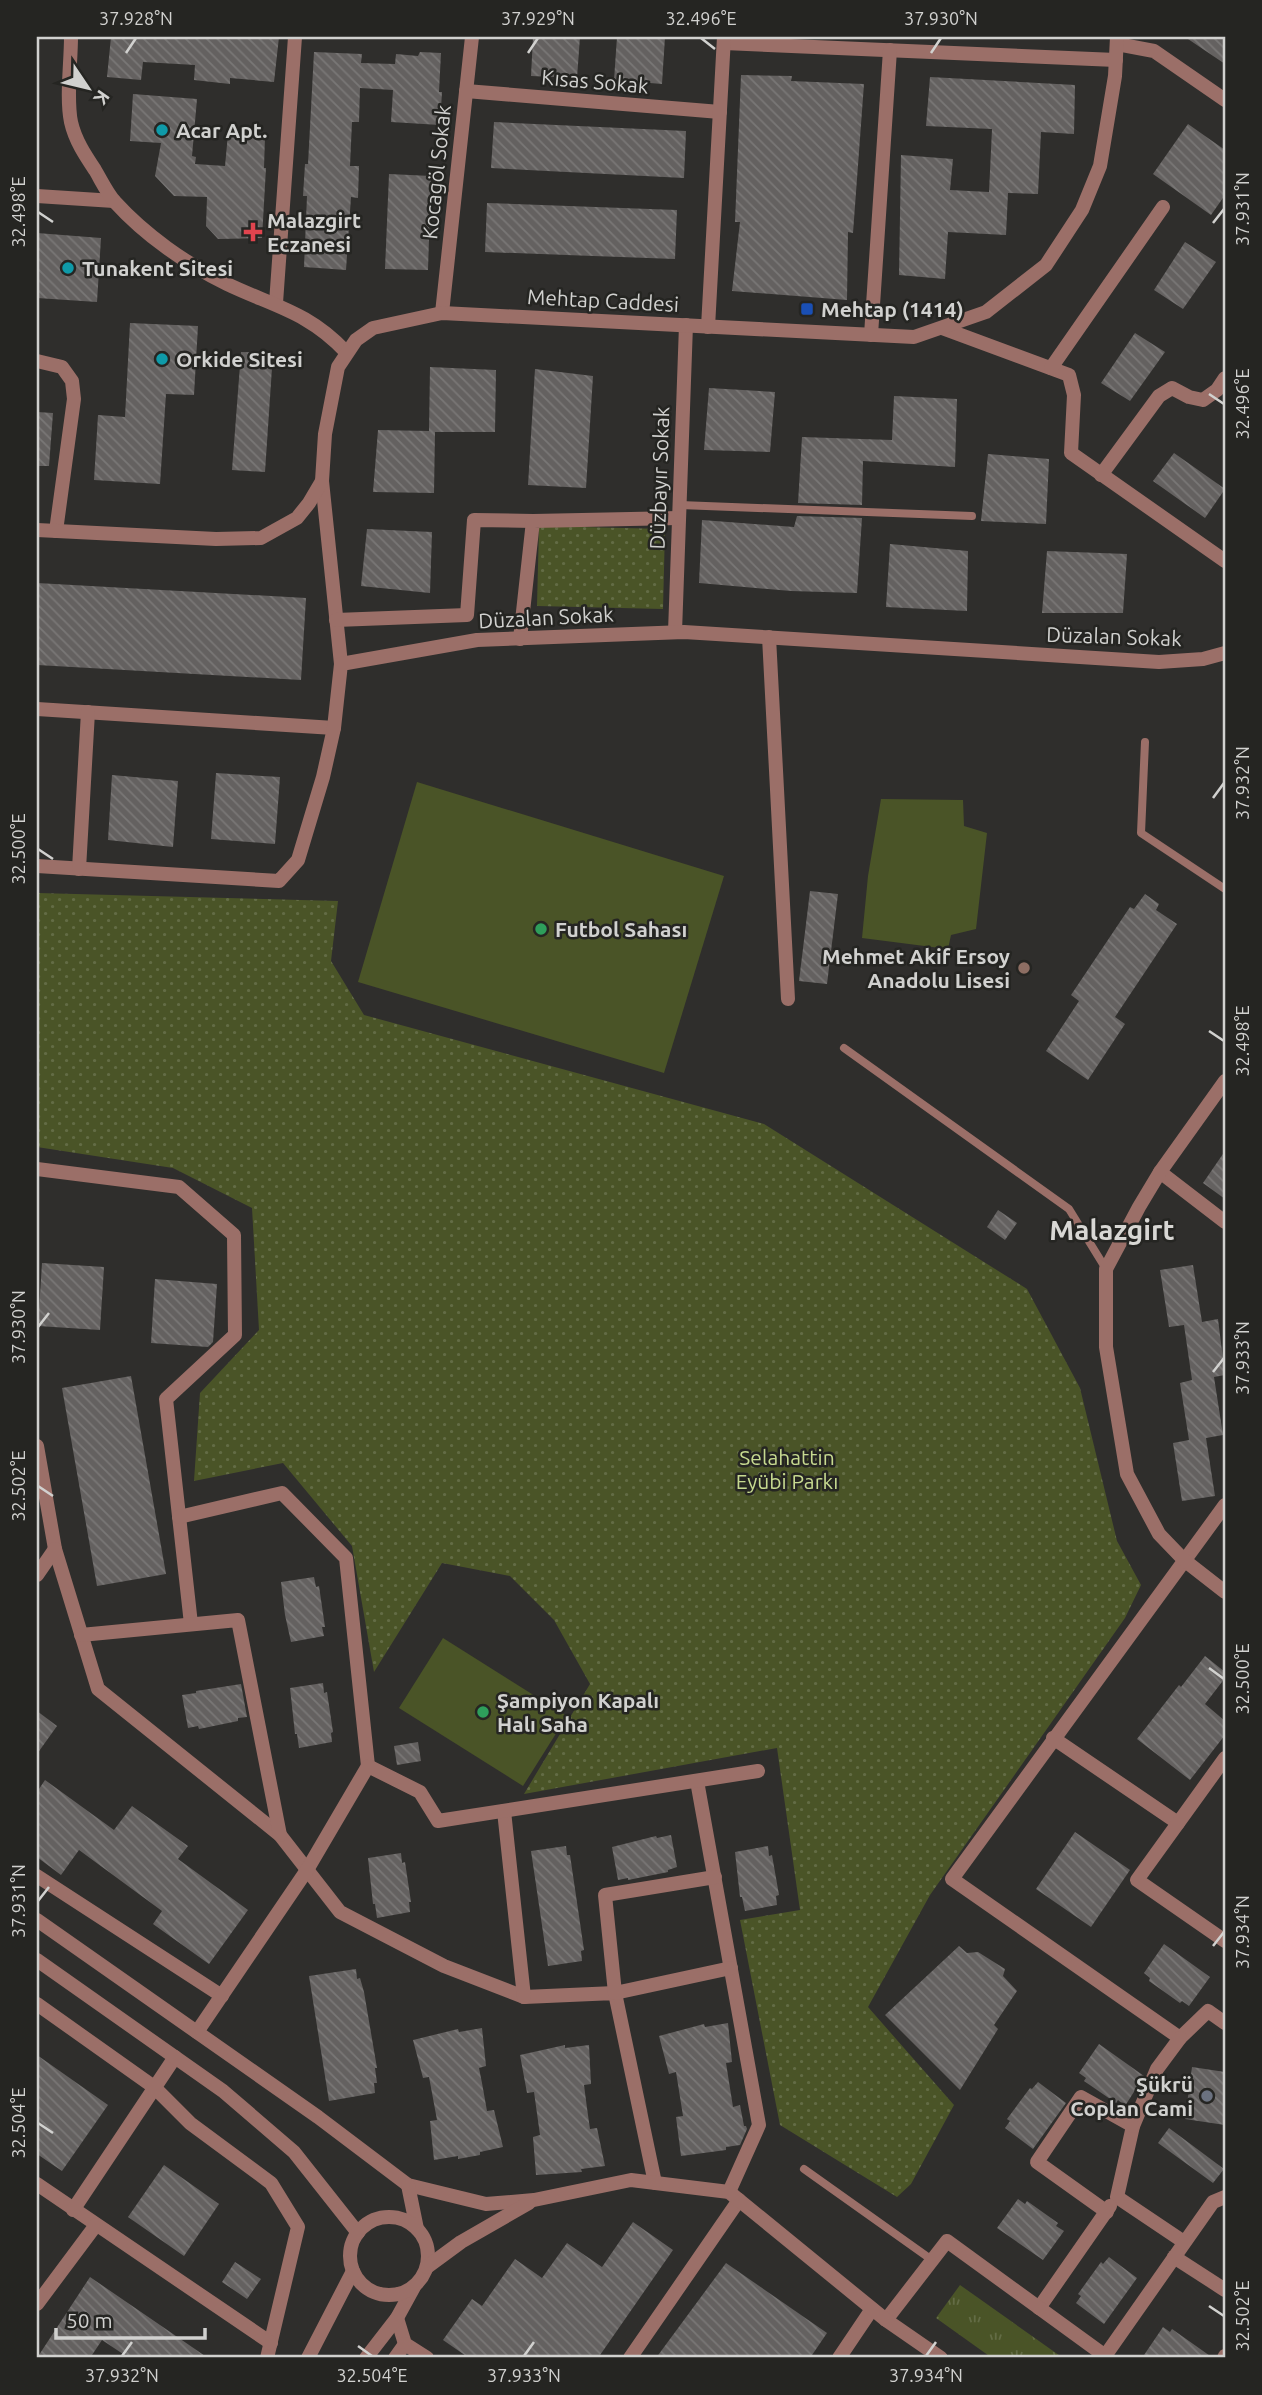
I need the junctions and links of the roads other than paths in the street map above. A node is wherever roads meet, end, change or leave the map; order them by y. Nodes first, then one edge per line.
1 (71, 37) edge
2 (295, 37) edge
3 (472, 37) edge
4 (724, 40) edge
5 (1117, 40) edge
6 (890, 50) junction
7 (1116, 60) junction
8 (466, 92) junction
9 (1225, 100) edge
10 (720, 112) junction
11 (37, 196) edge
12 (114, 201) junction
13 (1163, 207) dead end
14 (276, 303) junction
15 (442, 313) junction
16 (686, 325) junction
17 (708, 327) junction
18 (942, 328) junction
19 (871, 335) junction
20 (346, 352) junction
21 (37, 361) edge
22 (1051, 368) junction
23 (1225, 378) edge
24 (1101, 475) junction
25 (322, 481) junction
26 (679, 511) junction
27 (972, 516) dead end
28 (533, 522) junction
29 (37, 530) edge
30 (56, 531) junction
31 (1225, 561) edge
32 (336, 620) junction
33 (675, 632) junction
34 (769, 637) junction
35 (520, 639) junction
36 (1225, 653) edge
37 (341, 664) junction
38 (37, 709) edge
39 (88, 712) junction
40 (334, 728) junction
41 (1145, 742) dead end
42 (37, 866) edge
43 (79, 869) junction
44 (1225, 889) edge
45 (788, 999) dead end
46 (844, 1048) dead end
47 (1225, 1081) edge
48 (37, 1169) edge
49 (1160, 1172) junction
50 (1225, 1222) edge
51 (1106, 1269) junction
52 (37, 1446) edge
53 (1225, 1505) edge
54 (179, 1517) junction
55 (55, 1549) junction
56 (1184, 1560) junction
57 (37, 1575) edge
58 (1225, 1592) edge
59 (191, 1625) junction
60 (81, 1635) junction
61 (1054, 1738) junction
62 (1225, 1758) edge
63 (368, 1766) junction
64 (758, 1771) dead end
65 (697, 1781) junction
66 (504, 1811) junction
67 (1178, 1823) junction
68 (280, 1835) junction
69 (307, 1870) junction
70 (37, 1876) edge
71 (715, 1877) junction
72 (37, 1920) edge
73 (1225, 1941) edge
74 (37, 1960) edge
75 (731, 1968) junction
76 (615, 1993) junction
77 (222, 1996) junction
78 (524, 1997) junction
79 (37, 2004) edge
80 (1225, 2023) edge
81 (197, 2032) junction
82 (1180, 2038) junction
83 (175, 2057) junction
84 (154, 2087) junction
85 (1133, 2126) junction
86 (804, 2169) dead end
87 (654, 2183) junction
88 (37, 2184) edge
89 (408, 2185) junction
90 (734, 2196) junction
91 (1117, 2197) junction
92 (1225, 2197) edge
93 (534, 2200) junction
94 (73, 2210) junction
95 (1107, 2211) junction
96 (96, 2225) junction
97 (417, 2229) junction
98 (358, 2233) junction
99 (1184, 2242) junction
100 (1174, 2257) junction
101 (932, 2260) junction
102 (427, 2267) junction
103 (353, 2271) junction
104 (414, 2287) junction
105 (1225, 2290) edge
106 (37, 2304) edge
107 (1039, 2308) junction
108 (872, 2309) junction
109 (397, 2318) junction
110 (886, 2320) junction
111 (271, 2343) junction
112 (405, 2344) junction
113 (1106, 2357) edge
114 (267, 2358) edge
115 (308, 2358) edge
116 (366, 2358) edge
117 (396, 2358) edge
118 (427, 2358) edge
119 (630, 2358) edge
120 (839, 2358) edge
121 (941, 2358) edge

1 - 12 street
2 - 14 street
3 - 8 street, Kocagöl Sokak
4 - 6 street
4 - 10 street
5 - 7 street, Mehtap Caddesi
5 - 9 street
6 - 7 street
6 - 19 street
7 - 18 street, Mehtap Caddesi
8 - 10 street, Kısas Sokak
8 - 15 street, Kocagöl Sokak
10 - 17 street
11 - 12 street
12 - 14 street
13 - 22 street
14 - 20 street
15 - 16 street, Mehtap Caddesi
15 - 20 street, Mehtap Caddesi
16 - 17 street, Mehtap Caddesi
16 - 26 street, Düzbayır Sokak
17 - 19 street, Mehtap Caddesi
18 - 19 street, Mehtap Caddesi
18 - 22 street
20 - 25 street, Mehtap Caddesi
21 - 30 street
22 - 24 street
23 - 24 street
24 - 31 street
25 - 30 street, Mehtap Caddesi
25 - 32 street
26 - 27 lane
26 - 28 street
26 - 33 street, Düzbayır Sokak
28 - 32 street
28 - 35 street
29 - 30 street, Mehtap Caddesi
32 - 37 street
33 - 34 street, Düzalan Sokak
33 - 35 street, Düzalan Sokak
34 - 36 street, Düzalan Sokak
34 - 45 street
35 - 37 street, Düzalan Sokak
37 - 40 street
38 - 39 street
39 - 40 street
39 - 43 street
40 - 43 street
41 - 44 lane
42 - 43 street
46 - 51 lane
47 - 49 street
48 - 54 street
49 - 50 street
49 - 51 street
51 - 56 street
52 - 55 street
53 - 56 street
54 - 59 street
54 - 63 street
55 - 57 street
55 - 60 street
56 - 58 street
56 - 61 street
59 - 60 street
59 - 68 street
60 - 68 street
61 - 67 street
61 - 82 street
62 - 67 street
63 - 66 street
63 - 69 street
64 - 65 street
65 - 66 street
65 - 71 street
66 - 78 street
67 - 73 street
68 - 69 street
69 - 77 street
69 - 78 street
70 - 77 street
71 - 75 street
71 - 76 street
72 - 81 street
74 - 83 street
75 - 76 street
75 - 90 street
76 - 78 street
76 - 87 street
77 - 81 street
79 - 84 street
80 - 82 street
81 - 89 street
82 - 85 street
83 - 84 street
83 - 98 street
84 - 94 street
84 - 111 street
85 - 91 street
85 - 95 street
86 - 101 lane
87 - 90 street
87 - 93 street
88 - 94 street
89 - 93 street
89 - 97 street
90 - 108 street
90 - 119 street
91 - 95 street
91 - 99 street
92 - 99 street
93 - 102 street
94 - 96 street
95 - 107 street
96 - 106 street
96 - 111 street
97 - 98 street
97 - 102 street
98 - 103 street
99 - 100 street
100 - 105 street
100 - 113 street
101 - 107 street
101 - 110 street
102 - 104 street
103 - 104 street
103 - 115 street
104 - 109 street
107 - 113 street
108 - 110 street
108 - 120 street
109 - 112 street
109 - 116 street
110 - 121 street
111 - 114 street
112 - 117 street
112 - 118 street

